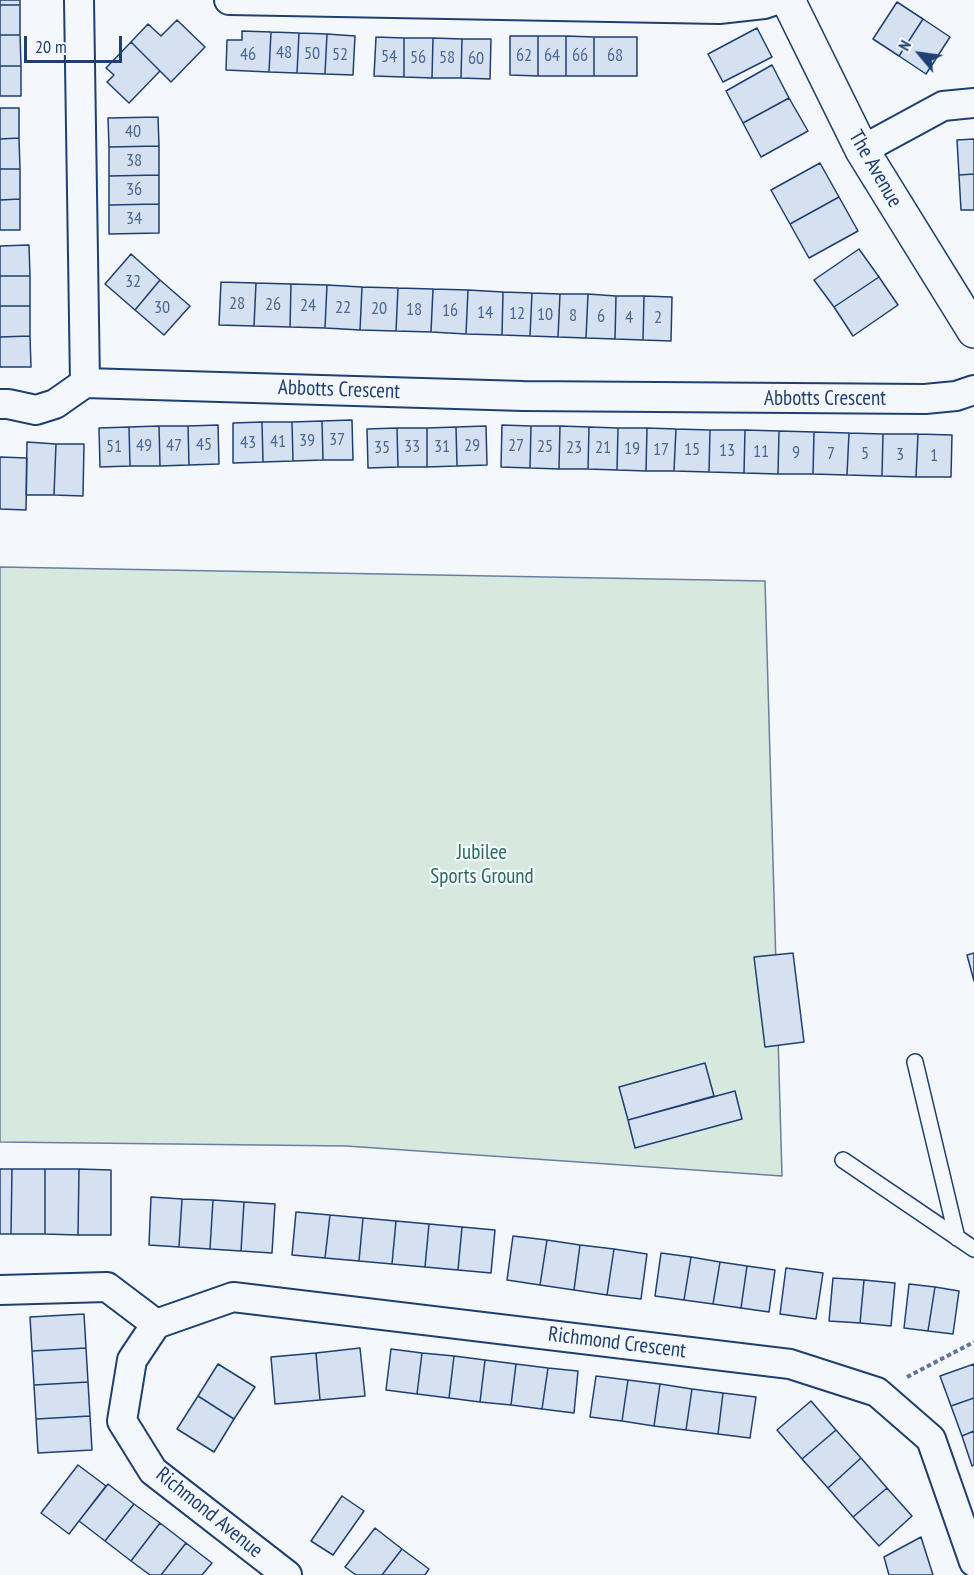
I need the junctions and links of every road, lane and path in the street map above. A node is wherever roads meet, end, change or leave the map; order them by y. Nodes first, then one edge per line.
1 (80, 0) edge
2 (229, 0) edge
3 (776, 0) edge
4 (788, 0) edge
5 (974, 103) edge
6 (862, 150) junction
7 (974, 331) edge
8 (85, 383) junction
9 (974, 390) edge
10 (0, 404) edge
11 (915, 1062) dead end
12 (843, 1160) dead end
13 (957, 1238) junction
14 (974, 1249) edge
15 (0, 1290) edge
16 (156, 1324) junction
17 (974, 1342) edge
18 (925, 1367) dead end
19 (974, 1562) edge
20 (287, 1575) edge

1 - 8 street
2 - 3 street
4 - 6 street, The Avenue
5 - 6 street
6 - 7 street, The Avenue
8 - 9 street, Abbotts Crescent
8 - 10 street
11 - 13 lane
12 - 13 lane
13 - 14 lane
15 - 16 street
16 - 19 street, Richmond Crescent
16 - 20 street, Richmond Avenue
17 - 18 path

